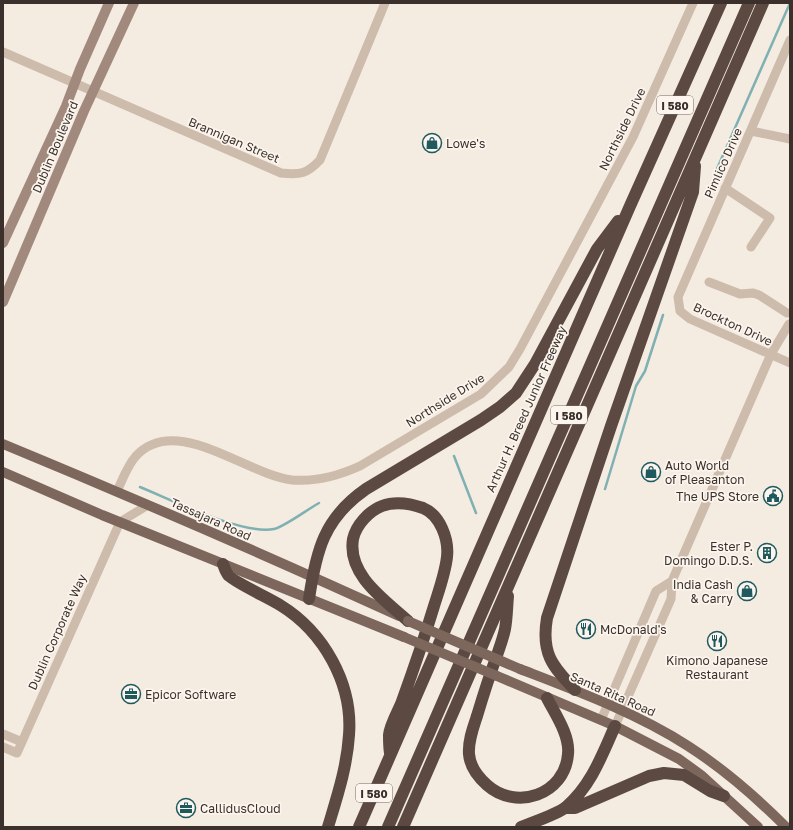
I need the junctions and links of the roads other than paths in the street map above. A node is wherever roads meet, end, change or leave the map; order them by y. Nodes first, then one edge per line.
1 (109, 3) edge
2 (134, 3) edge
3 (385, 3) edge
4 (693, 3) edge
5 (721, 3) edge
6 (749, 3) edge
7 (763, 3) edge
8 (790, 40) edge
9 (3, 52) edge
10 (788, 52) edge
11 (75, 83) junction
12 (94, 92) junction
13 (751, 131) junction
14 (790, 139) edge
15 (696, 157) junction
16 (725, 188) junction
17 (630, 206) junction
18 (3, 243) edge
19 (751, 247) dead end
20 (709, 282) dead end
21 (678, 297) joint
22 (3, 302) edge
23 (788, 311) edge
24 (790, 324) edge
25 (771, 354) junction
26 (790, 363) edge
27 (3, 444) edge
28 (3, 472) edge
29 (117, 491) junction
30 (148, 505) junction
31 (120, 522) junction
32 (223, 564) junction
33 (313, 576) junction
34 (672, 581) junction
35 (508, 589) junction
36 (309, 599) junction
37 (408, 620) junction
38 (575, 690) junction
39 (547, 698) junction
40 (608, 705) junction
41 (622, 711) junction
42 (601, 720) junction
43 (615, 726) junction
44 (3, 734) edge
45 (22, 742) junction
46 (3, 747) edge
47 (390, 758) junction
48 (724, 796) junction
49 (565, 808) junction
50 (328, 827) edge
51 (359, 827) edge
52 (388, 827) edge
53 (403, 827) edge
54 (521, 827) edge
55 (758, 827) edge
56 (786, 827) edge

1 - 11 main road, Dublin Boulevard
2 - 12 main road, Dublin Boulevard
3 - 12 street, Brannigan Street
4 - 29 street, Northside Drive
5 - 17 highway, Arthur H. Breed Junior Freeway / I 580
6 - 52 highway, I 580
7 - 15 highway, I 580
8 - 10 street, Pimlico Drive
9 - 11 street, Brannigan Street
10 - 13 street, Pimlico Drive
11 - 12 street, Brannigan Street
11 - 18 main road, Dublin Boulevard
12 - 22 main road, Dublin Boulevard
13 - 14 street
13 - 16 street, Pimlico Drive
15 - 35 highway, I 580
15 - 38 highway
16 - 19 street
16 - 21 street, Pimlico Drive
17 - 33 highway
17 - 47 highway, Arthur H. Breed Junior Freeway / I 580
20 - 23 street
21 - 25 street, Brockton Drive
23 - 24 street
24 - 25 street
25 - 26 street, Brockton Drive
25 - 34 street
27 - 29 main road, Tassajara Road
28 - 31 main road
29 - 30 main road, Tassajara Road
30 - 31 street
30 - 33 main road, Tassajara Road
31 - 32 main road
31 - 45 street, Dublin Corporate Way
32 - 36 main road
32 - 50 highway
33 - 36 highway
33 - 37 main road, Tassajara Road
34 - 40 street
34 - 41 street
35 - 39 highway
35 - 53 highway, I 580
36 - 39 main road, bridge
37 - 38 main road, Santa Rita Road, bridge
37 - 47 highway
38 - 40 main road, Santa Rita Road
39 - 42 main road
40 - 41 main road, Santa Rita Road
40 - 42 street
41 - 43 street
41 - 56 main road, Santa Rita Road
42 - 43 main road
43 - 48 main road
43 - 49 highway
44 - 45 street
45 - 46 street, Dublin Corporate Way
47 - 51 highway, Arthur H. Breed Junior Freeway / I 580
48 - 49 highway
48 - 55 main road
49 - 54 highway

